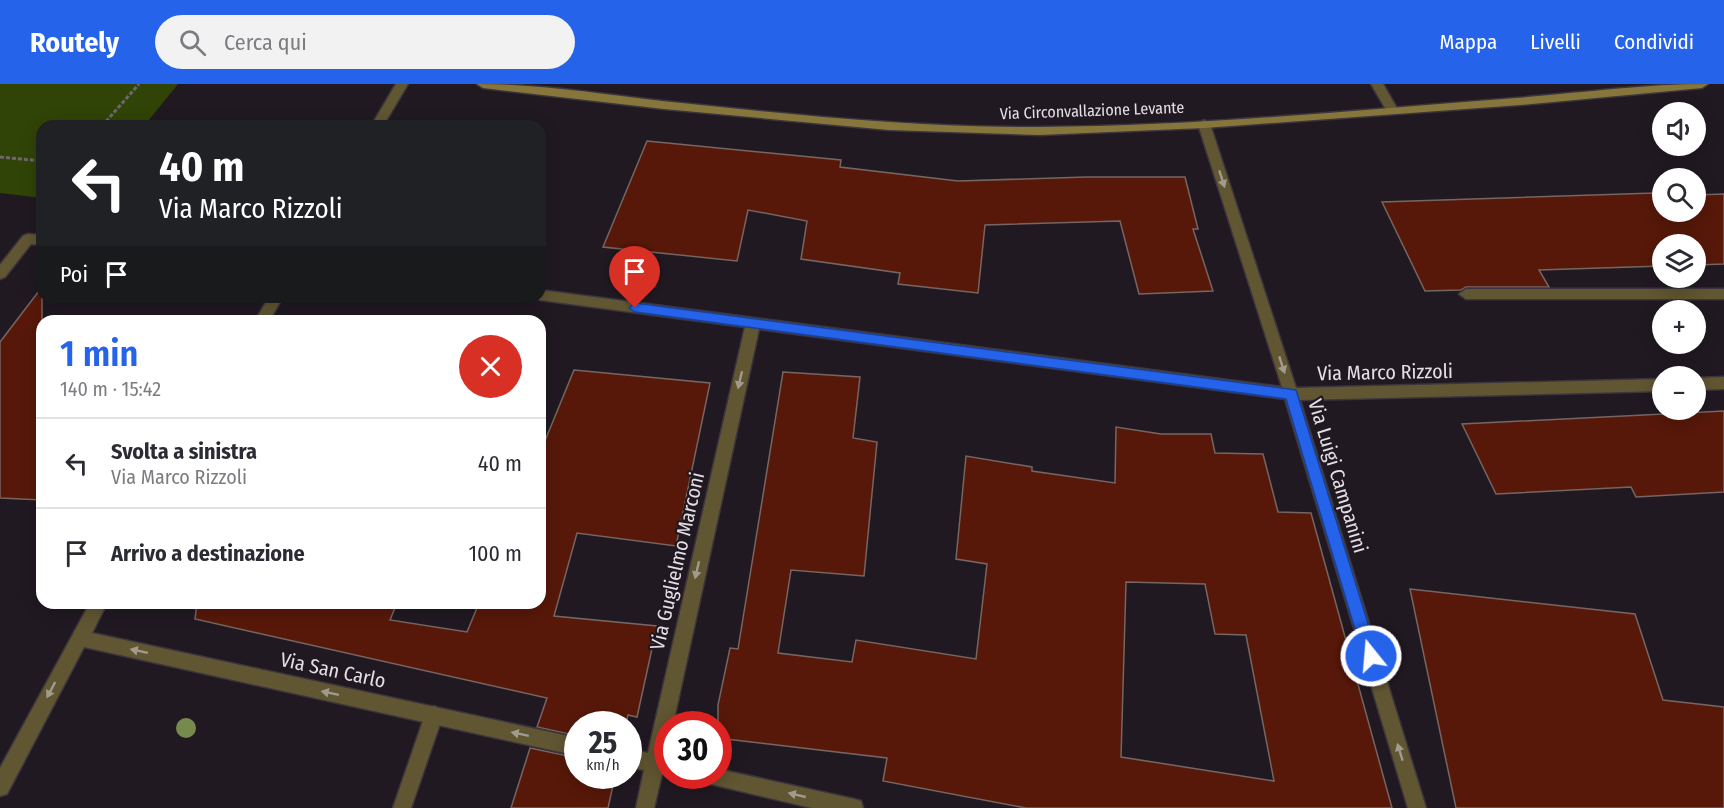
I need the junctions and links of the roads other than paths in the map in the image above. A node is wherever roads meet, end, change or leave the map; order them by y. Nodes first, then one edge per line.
1 (402, 84) edge
2 (483, 84) edge
3 (1377, 84) edge
4 (1702, 84) edge
5 (1392, 110) junction
6 (380, 120) edge
7 (1204, 124) junction
8 (36, 240) edge
9 (0, 274) edge
10 (1466, 294) dead end
11 (1724, 294) edge
12 (546, 296) edge
13 (753, 323) junction
14 (1724, 383) edge
15 (1706, 384) edge
16 (1652, 385) edge
17 (1291, 394) junction
18 (96, 609) edge
19 (79, 638) junction
20 (672, 711) edge
21 (434, 715) junction
22 (564, 744) edge
23 (732, 781) edge
24 (654, 784) edge
25 (0, 787) edge
26 (402, 808) edge
27 (645, 808) edge
28 (854, 808) edge
29 (1417, 808) edge

1 - 6 street
2 - 7 main road, Via Circonvallazione Levante
3 - 5 street
4 - 5 main road, Via Circonvallazione Levante
5 - 7 main road, Via Circonvallazione Levante
7 -> 17 street, Via Luigi Campanini
8 - 9 street
10 - 11 street
12 - 13 street, Via Marco Rizzoli
13 - 17 street, Via Marco Rizzoli
13 -> 20 street, Via Guglielmo Marconi
14 - 15 street
16 - 17 street, Via Marco Rizzoli
29 -> 17 street, Via Luigi Campanini
18 - 19 street
21 -> 19 street, Via San Carlo
19 -> 25 street
22 -> 21 street, Via San Carlo
21 - 26 street
28 -> 23 street
24 - 27 street, Via Guglielmo Marconi

